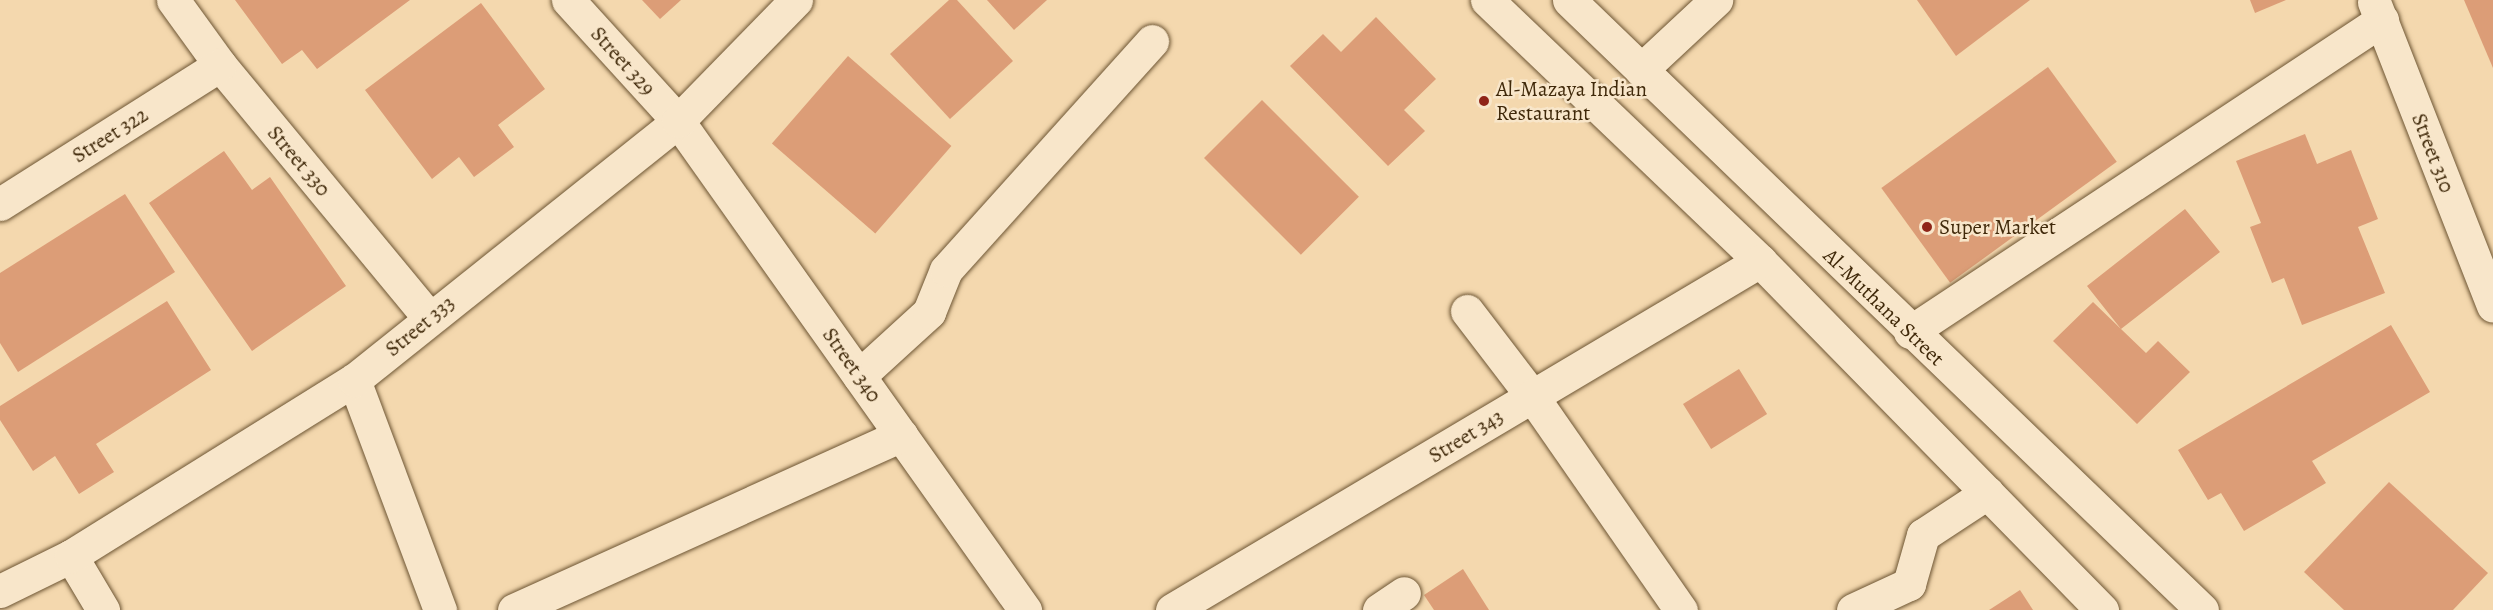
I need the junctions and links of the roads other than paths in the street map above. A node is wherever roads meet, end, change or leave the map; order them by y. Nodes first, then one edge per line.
1 (173, 0) edge
2 (568, 0) edge
3 (796, 0) edge
4 (1487, 0) edge
5 (1569, 0) edge
6 (1716, 0) edge
7 (2378, 10) edge
8 (1152, 42) dead end
9 (220, 65) junction
10 (1641, 70) junction
11 (678, 121) junction
12 (0, 204) edge
13 (1760, 261) junction
14 (2493, 305) edge
15 (1467, 311) dead end
16 (429, 318) junction
17 (1910, 332) junction
18 (859, 376) junction
19 (354, 380) junction
20 (1532, 396) junction
21 (901, 435) junction
22 (1987, 493) junction
23 (72, 556) junction
24 (0, 591) edge
25 (103, 610) edge
26 (440, 610) edge
27 (514, 610) edge
28 (1024, 610) edge
29 (1173, 610) edge
30 (1681, 610) edge
31 (1853, 610) edge
32 (2102, 610) edge
33 (2202, 610) edge

1 - 9 street, Street 330
2 - 11 street, Street 329
3 - 11 street, Street 333
4 - 13 street
5 - 10 street, Al-Muthana Street
6 - 10 street
7 - 14 street, Street 310
7 - 17 street
8 - 18 street
9 - 12 street, Street 322
9 - 16 street, Street 330
10 - 17 street, Al-Muthana Street
11 - 16 street, Street 333
11 - 18 street, Street 340
13 - 20 street, Street 343
13 - 22 street
15 - 20 street
16 - 19 street, Street 333
17 - 33 street, Al-Muthana Street
18 - 21 street, Street 340
19 - 23 street, Street 333
19 - 26 street
20 - 29 street, Street 343
20 - 30 street
21 - 27 street
21 - 28 street, Street 340
22 - 31 street
22 - 32 street
23 - 24 street, Street 333
23 - 25 street

